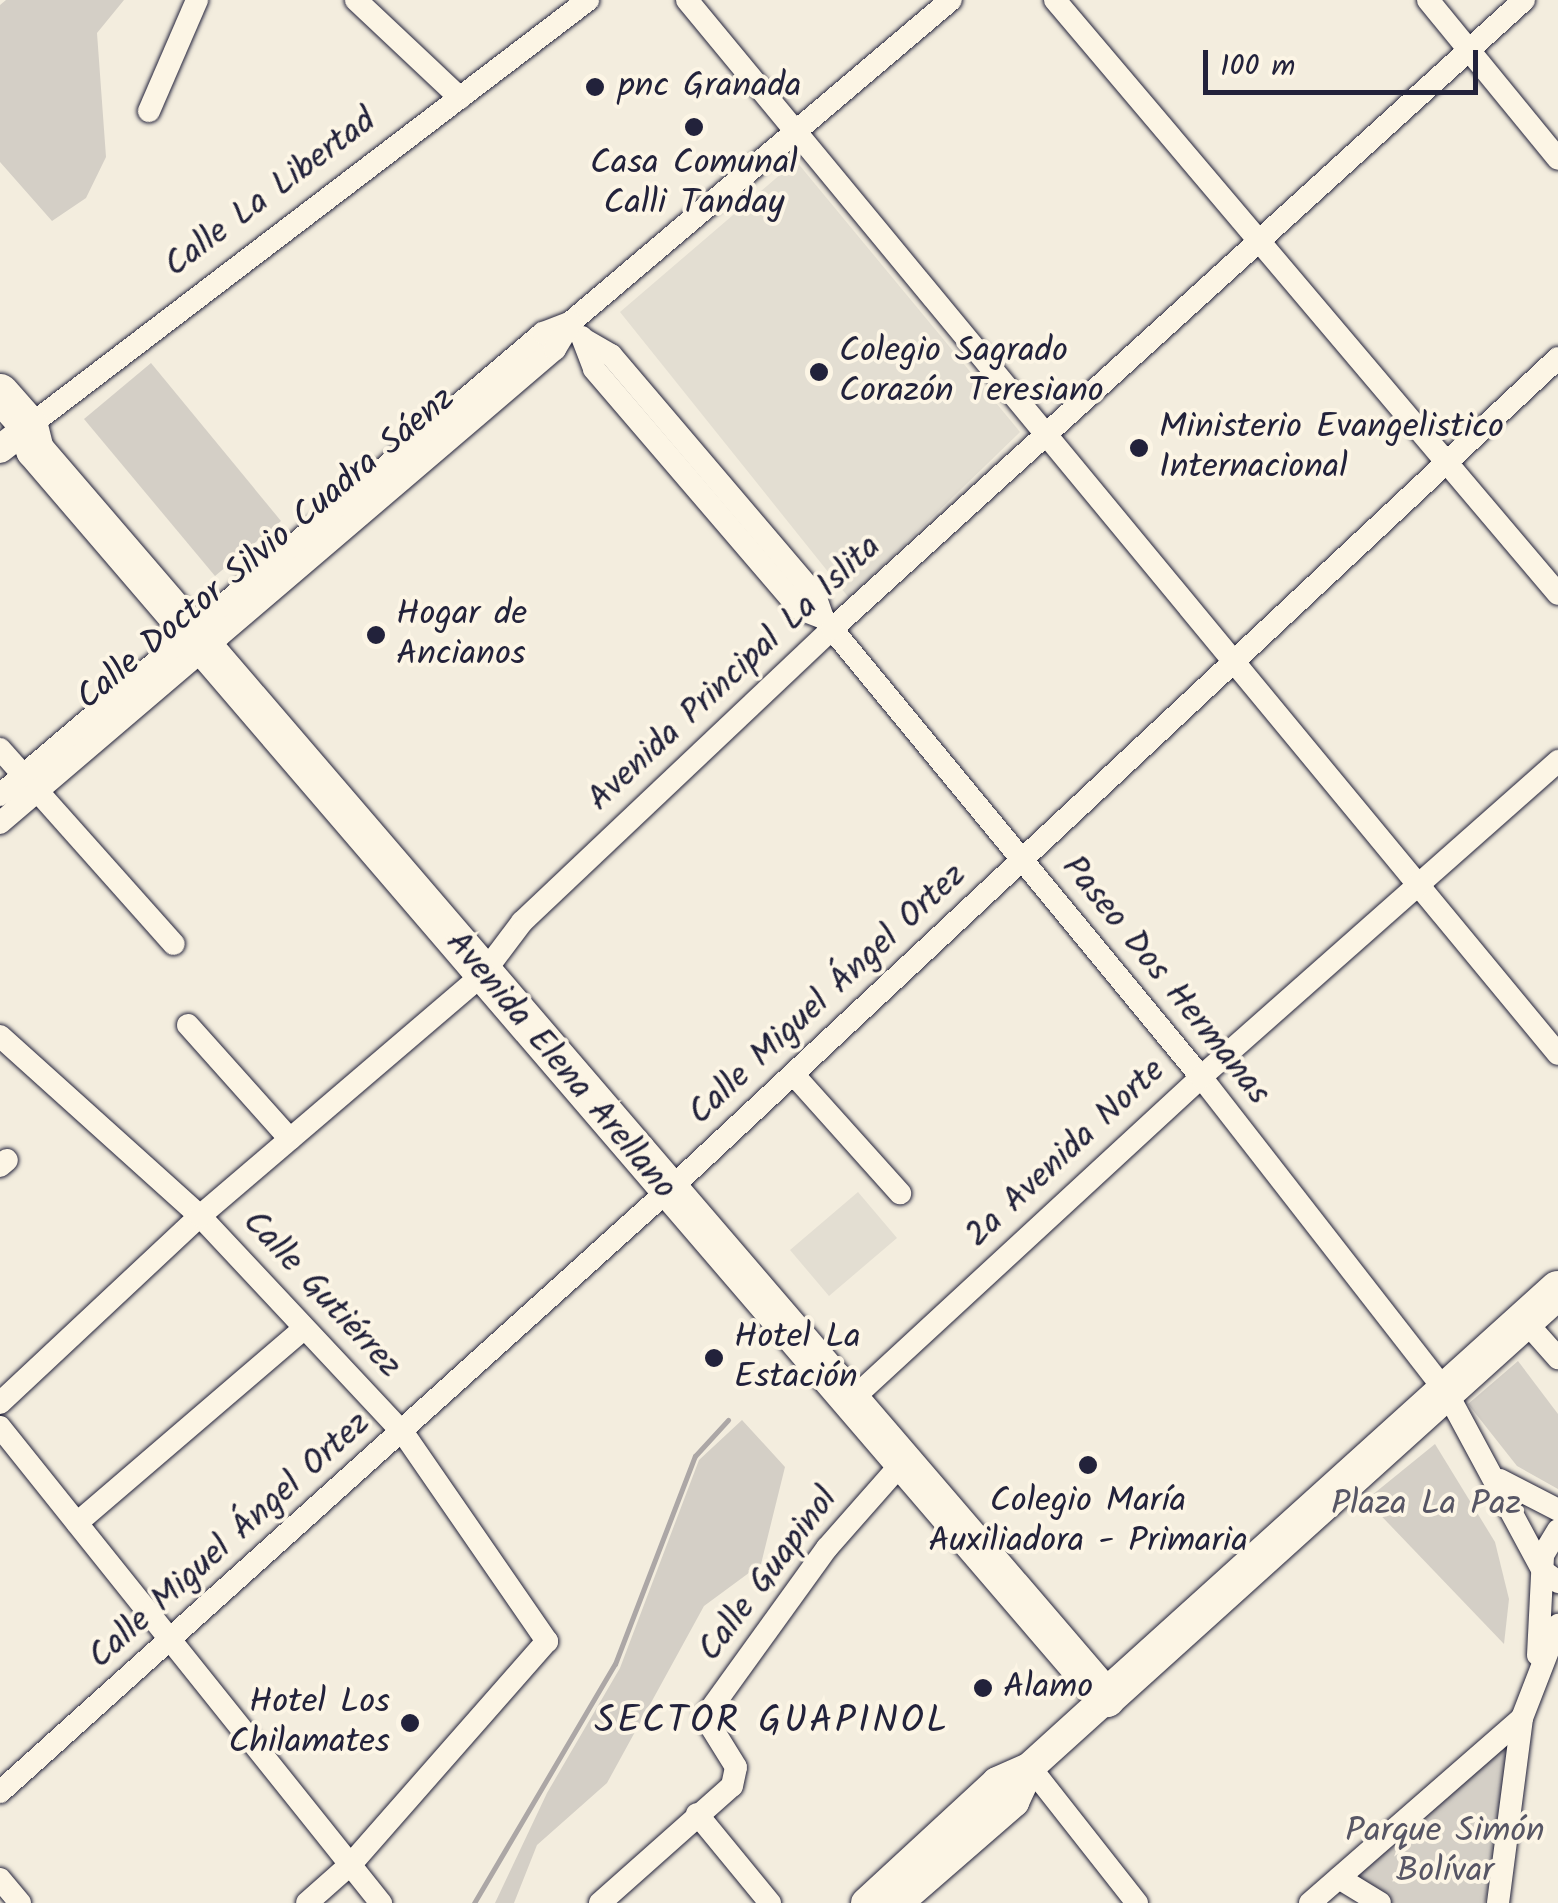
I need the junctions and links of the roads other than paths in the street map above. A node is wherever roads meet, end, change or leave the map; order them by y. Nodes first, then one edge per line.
1 (197, 0) edge
2 (588, 0) edge
3 (687, 0) edge
4 (951, 0) edge
5 (1055, 0) edge
6 (1428, 0) edge
7 (1524, 0) edge
8 (361, 2) edge
9 (1466, 51) junction
10 (460, 98) junction
11 (150, 111) dead end
12 (796, 131) junction
13 (1558, 159) edge
14 (1256, 242) junction
15 (578, 331) junction
16 (1558, 358) edge
17 (0, 393) edge
18 (1047, 433) junction
19 (14, 437) edge
20 (1446, 461) junction
21 (1558, 594) edge
22 (827, 624) junction
23 (207, 630) junction
24 (1233, 657) junction
25 (0, 748) edge
26 (1558, 761) edge
27 (30, 782) junction
28 (0, 794) edge
29 (0, 823) edge
30 (1023, 862) junction
31 (1417, 887) junction
32 (174, 944) dead end
33 (489, 964) junction
34 (188, 1025) dead end
35 (0, 1036) edge
36 (1558, 1054) edge
37 (794, 1075) junction
38 (1201, 1077) junction
39 (290, 1139) junction
40 (676, 1184) junction
41 (900, 1193) dead end
42 (200, 1216) junction
43 (1558, 1290) edge
44 (1525, 1321) junction
45 (303, 1329) junction
46 (1558, 1358) edge
47 (1447, 1393) junction
48 (858, 1394) junction
49 (0, 1403) edge
50 (0, 1427) edge
51 (404, 1434) junction
52 (901, 1464) junction
53 (1494, 1475) junction
54 (959, 1510) junction
55 (1558, 1510) edge
56 (78, 1523) junction
57 (1558, 1530) edge
58 (1550, 1577) edge
59 (1558, 1625) edge
60 (172, 1639) junction
61 (1537, 1674) junction
62 (1115, 1689) junction
63 (1522, 1718) junction
64 (1030, 1768) junction
65 (0, 1792) edge
66 (696, 1814) junction
67 (352, 1864) junction
68 (1339, 1878) junction
69 (0, 1879) edge
70 (20, 1903) edge
71 (307, 1903) edge
72 (381, 1903) edge
73 (600, 1903) edge
74 (770, 1903) edge
75 (866, 1903) edge
76 (898, 1903) edge
77 (1137, 1903) edge
78 (1310, 1903) edge
79 (1380, 1903) edge
80 (1498, 1903) edge

1 - 11 street
2 - 10 street, Calle La Libertad
3 - 12 street
4 - 12 street, Calle Doctor Silvio Cuadra Sáenz
5 - 14 street
6 - 9 street
7 - 9 street, Avenida Principal La Islita
8 - 10 street
9 - 13 street
9 - 14 street, Avenida Principal La Islita
10 - 19 street, Calle La Libertad
12 - 15 street, Calle Doctor Silvio Cuadra Sáenz
12 - 18 street
14 - 18 street, Avenida Principal La Islita
14 - 20 street
15 - 22 street, Paseo Dos Hermanas
15 - 23 street, Calle Doctor Silvio Cuadra Sáenz
16 - 20 street, Calle Miguel Ángel Ortez
17 - 19 highway, Avenida Elena Arellano
18 - 22 street, Avenida Principal La Islita
18 - 24 street
19 - 23 highway, Avenida Elena Arellano
20 - 21 street
20 - 24 street, Calle Miguel Ángel Ortez
22 - 30 street, Paseo Dos Hermanas
22 - 33 street, Avenida Principal La Islita
23 - 27 street, Calle Doctor Silvio Cuadra Sáenz
23 - 33 highway, Avenida Elena Arellano
24 - 30 street, Calle Miguel Ángel Ortez
24 - 31 street
25 - 27 street
26 - 31 street, 2a Avenida Norte
27 - 28 street, Calle Doctor Silvio Cuadra Sáenz
27 - 29 street, Calle Doctor Silvio Cuadra Sáenz
27 - 32 street
30 - 37 street, Calle Miguel Ángel Ortez
30 - 38 street, Paseo Dos Hermanas
31 - 36 street
31 - 38 street, 2a Avenida Norte
33 - 39 street, Avenida Principal La Islita
33 - 40 highway, Avenida Elena Arellano
34 - 39 street
35 - 42 street, Calle Gutiérrez
37 - 40 street, Calle Miguel Ángel Ortez
37 - 41 street
38 - 47 street, Paseo Dos Hermanas
38 - 48 street, 2a Avenida Norte
39 - 42 street, Avenida Principal La Islita
40 - 48 highway, Avenida Elena Arellano
40 - 51 street, Calle Miguel Ángel Ortez
42 - 45 street, Calle Gutiérrez
42 - 49 street, Avenida Principal La Islita
43 - 44 highway
44 - 46 street
44 - 47 highway
45 - 51 street, Calle Gutiérrez
45 - 56 street
47 - 53 street, Paseo Dos Hermanas
47 - 62 highway
48 - 52 highway, Avenida Elena Arellano
48 - 54 highway, Avenida Elena Arellano
50 - 56 street
51 - 60 street, Calle Miguel Ángel Ortez
51 - 67 street, Calle Gutiérrez
52 - 54 highway, Avenida Elena Arellano
52 - 66 street, Calle Guapinol
53 - 55 street
53 - 58 street, Paseo Dos Hermanas
54 - 62 highway, Avenida Elena Arellano
56 - 60 street
57 - 58 street
58 - 61 street
59 - 61 street
60 - 65 street, Calle Miguel Ángel Ortez
60 - 67 street
61 - 63 street
62 - 64 main road
63 - 68 street
63 - 80 street
64 - 75 main road
64 - 76 main road
64 - 77 street
66 - 73 street, Calle Guapinol
66 - 74 street
67 - 71 street
67 - 72 street
68 - 78 street
68 - 79 street
69 - 70 street

